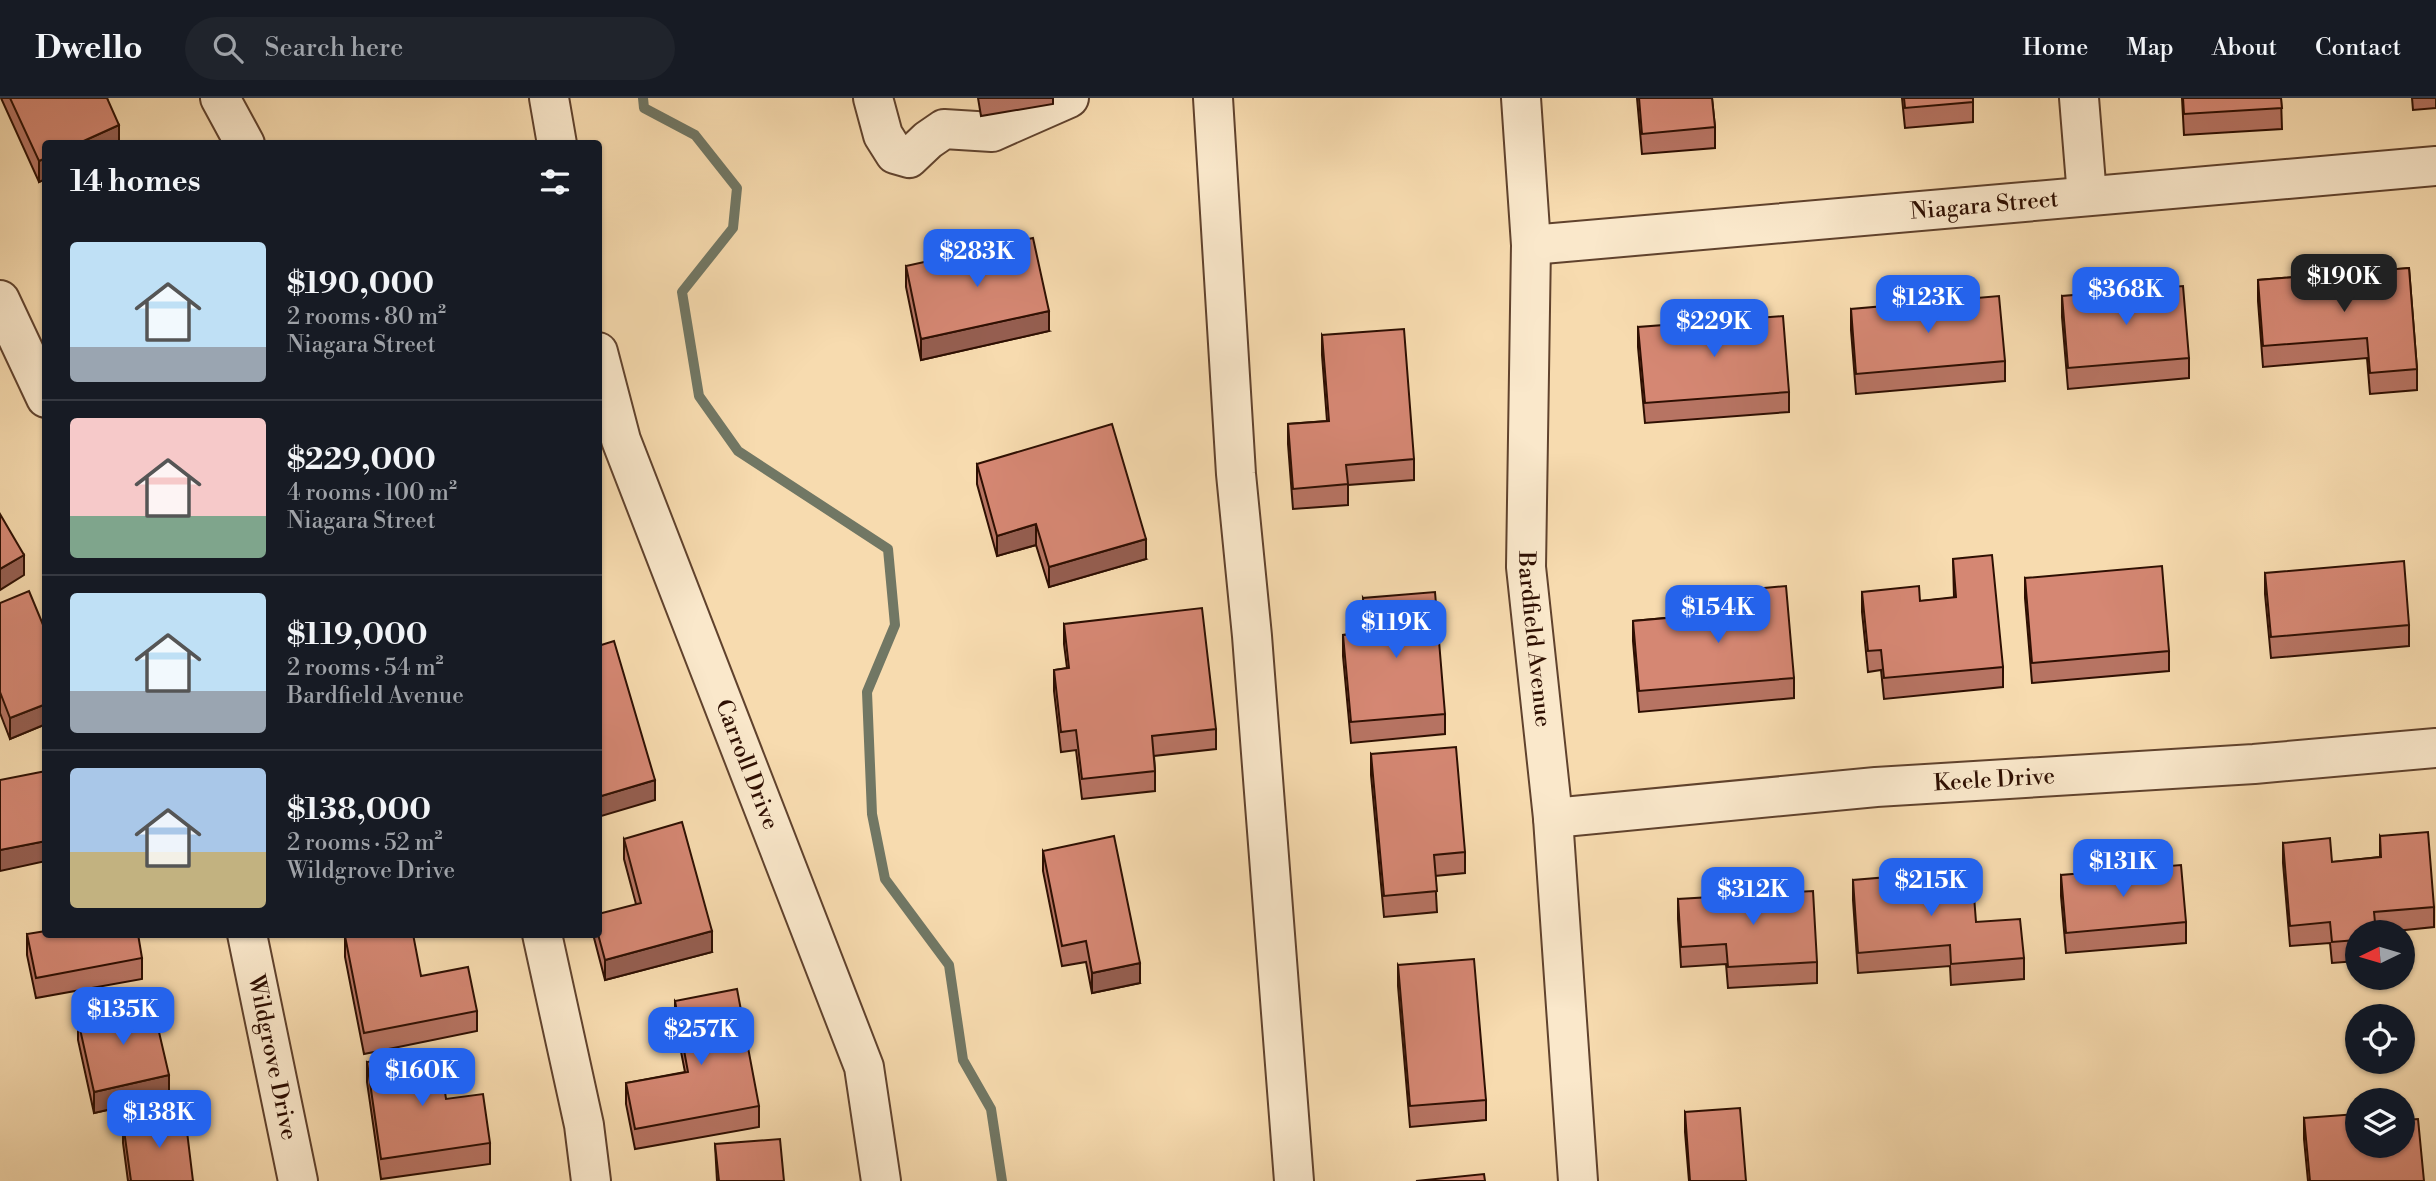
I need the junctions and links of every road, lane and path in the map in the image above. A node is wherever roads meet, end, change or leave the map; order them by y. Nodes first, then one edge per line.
1 (220, 98) edge
2 (549, 98) edge
3 (873, 98) edge
4 (1069, 98) edge
5 (1213, 98) edge
6 (1521, 98) edge
7 (2079, 98) edge
8 (243, 140) edge
9 (556, 140) edge
10 (2436, 166) edge
11 (2087, 196) junction
12 (1531, 245) junction
13 (0, 300) edge
14 (602, 367) edge
15 (42, 389) edge
16 (2436, 748) edge
17 (1553, 818) junction
18 (248, 938) edge
19 (543, 938) edge
20 (298, 1181) edge
21 (591, 1181) edge
22 (881, 1181) edge
23 (1294, 1181) edge
24 (1578, 1181) edge

1 - 8 street
2 - 9 street
3 - 4 street
5 - 23 street
6 - 12 street, Bardfield Avenue
7 - 11 street
10 - 11 street, Niagara Street
11 - 12 street, Niagara Street
12 - 17 street, Bardfield Avenue
13 - 15 street
14 - 22 street, Carroll Drive
16 - 17 street, Keele Drive
17 - 24 street, Bardfield Avenue
18 - 20 street, Wildgrove Drive
19 - 21 street

